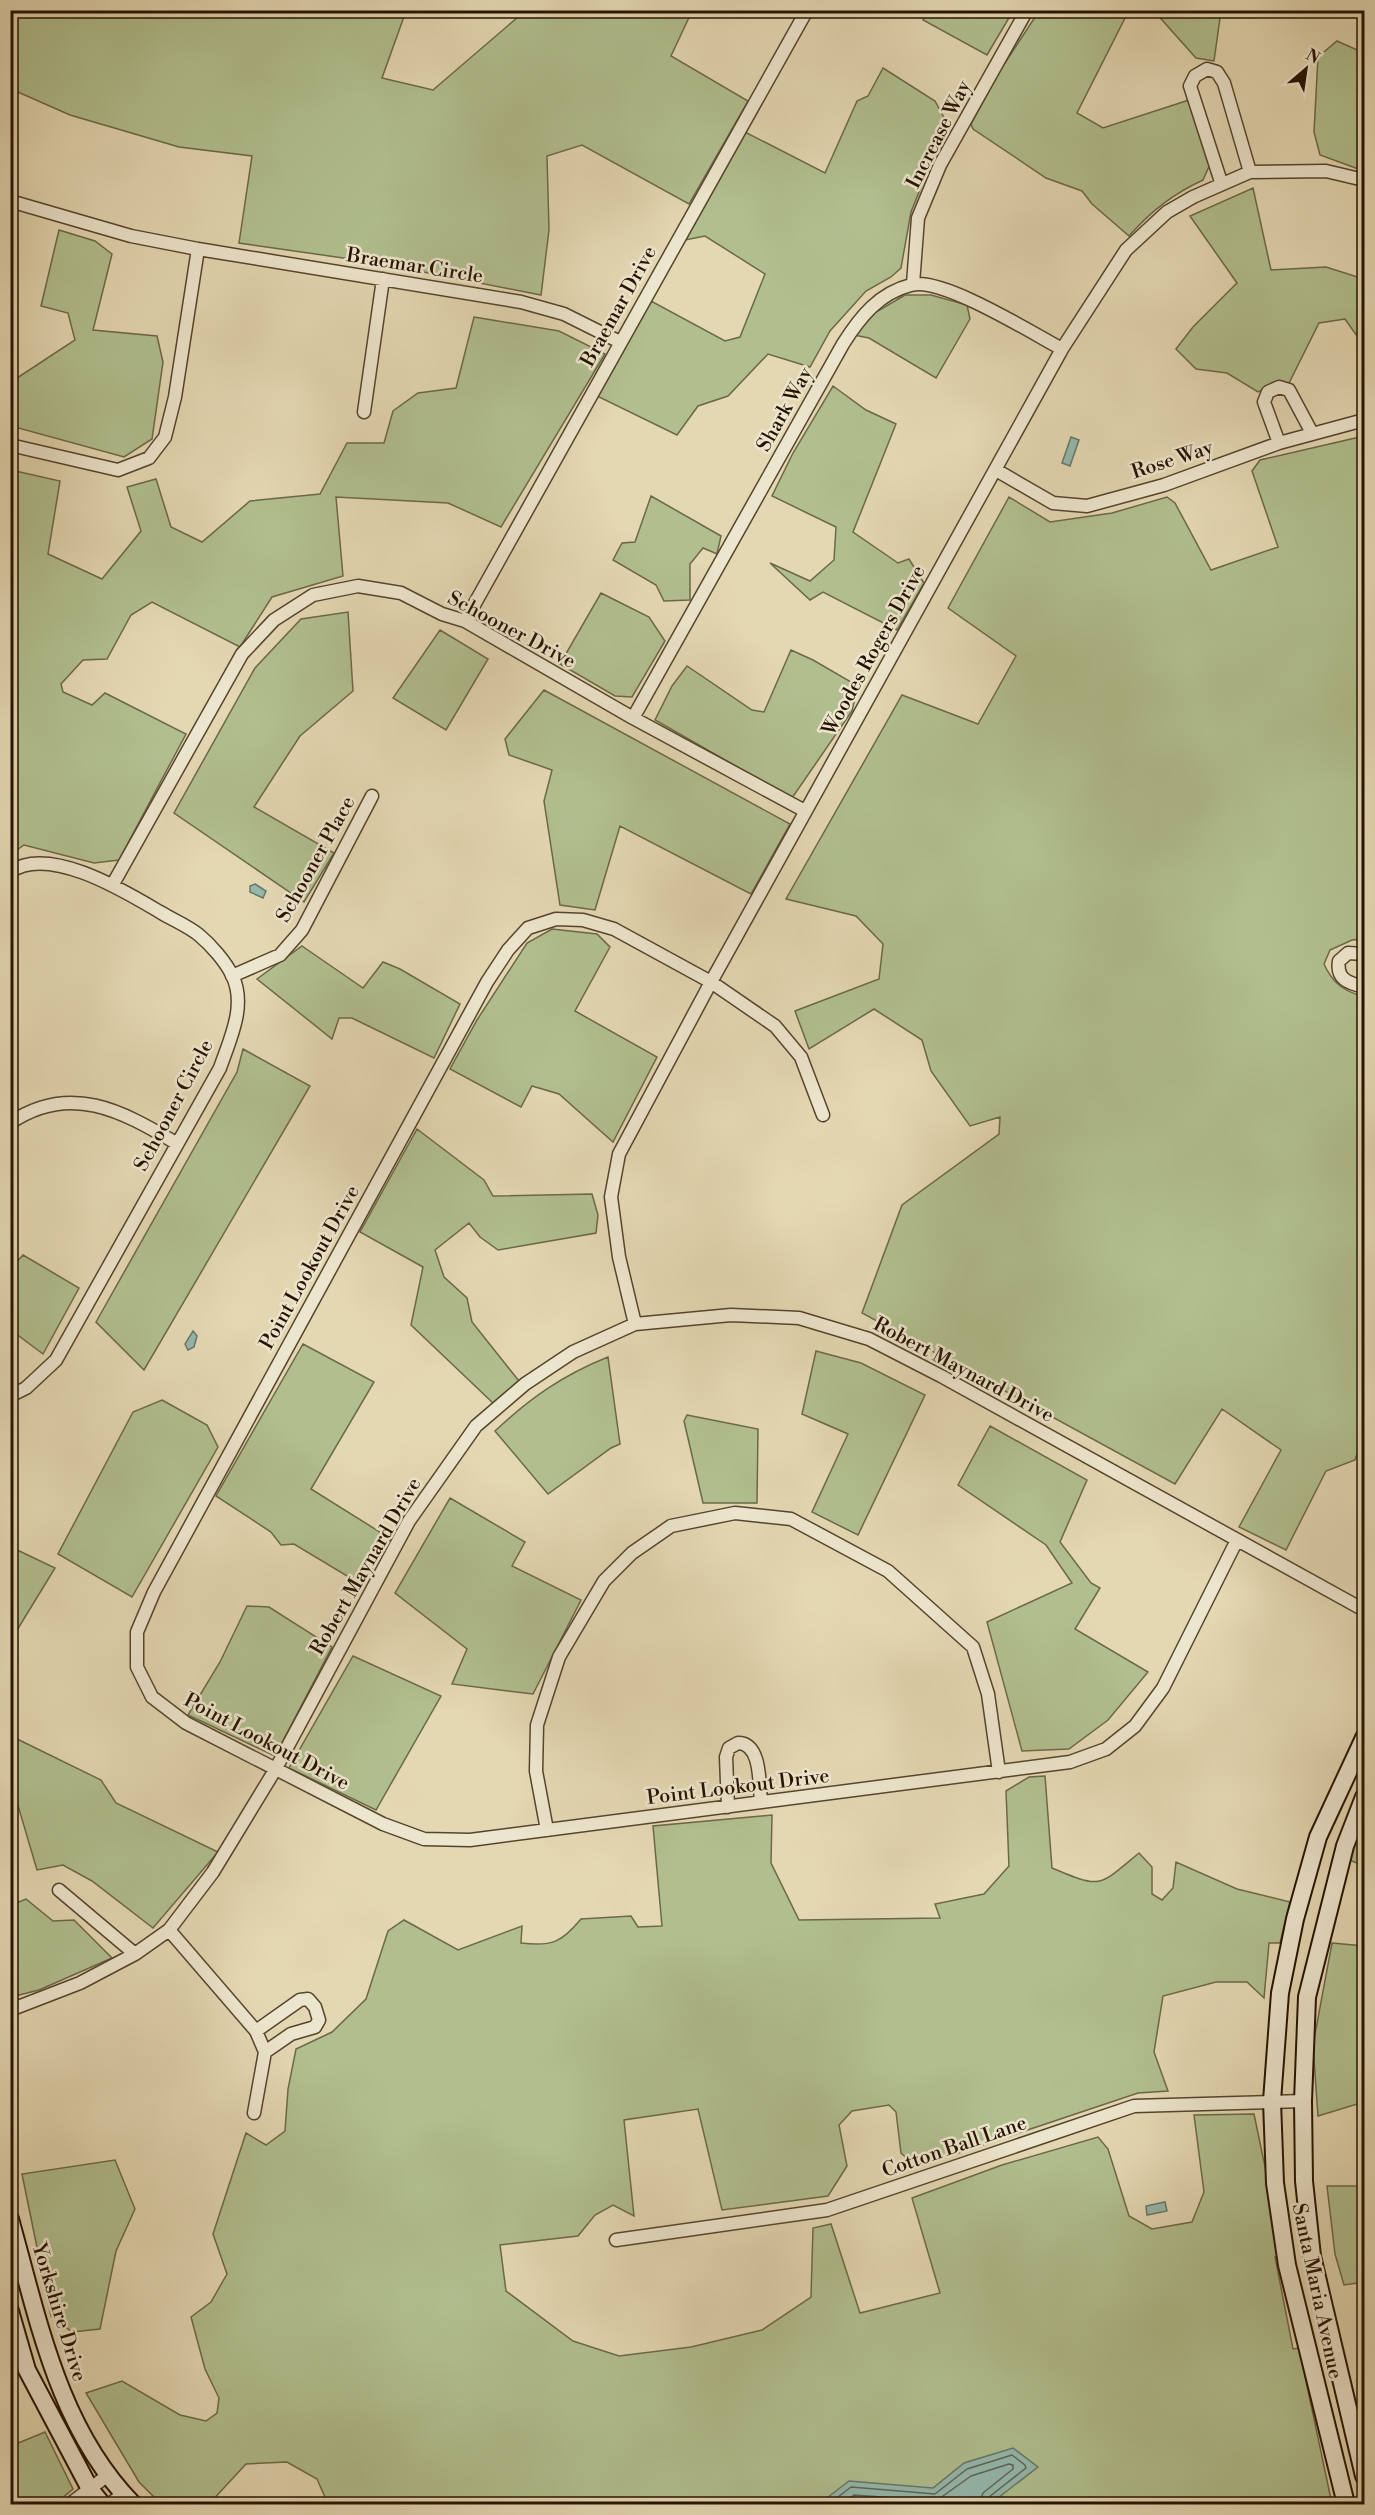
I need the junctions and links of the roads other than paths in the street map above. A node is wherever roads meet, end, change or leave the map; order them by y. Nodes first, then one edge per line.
1 (807, 10) edge
2 (1027, 10) edge
3 (1250, 172) junction
4 (1365, 180) edge
5 (1221, 182) junction
6 (10, 201) edge
7 (198, 249) junction
8 (383, 279) junction
9 (913, 284) junction
10 (620, 342) junction
11 (1062, 349) junction
12 (364, 412) dead end
13 (1365, 420) edge
14 (1312, 433) junction
15 (1279, 443) junction
16 (10, 445) edge
17 (996, 470) junction
18 (465, 621) junction
19 (633, 718) junction
20 (372, 796) dead end
21 (805, 811) junction
22 (10, 872) edge
23 (113, 884) junction
24 (1365, 954) edge
25 (232, 976) junction
26 (711, 982) junction
27 (1365, 987) edge
28 (823, 1115) dead end
29 (10, 1123) edge
30 (176, 1143) junction
31 (635, 1324) junction
32 (10, 1396) edge
33 (1237, 1540) junction
34 (1365, 1610) edge
35 (1365, 1738) edge
36 (276, 1770) junction
37 (999, 1772) junction
38 (1365, 1797) edge
39 (761, 1802) junction
40 (728, 1807) junction
41 (547, 1830) junction
42 (60, 1890) dead end
43 (169, 1930) junction
44 (135, 1954) junction
45 (1280, 1993) junction
46 (1307, 1997) junction
47 (10, 2010) edge
48 (256, 2031) junction
49 (265, 2052) junction
50 (1272, 2101) junction
51 (1303, 2101) junction
52 (254, 2113) dead end
53 (10, 2219) edge
54 (616, 2240) dead end
55 (1312, 2256) junction
56 (1287, 2265) junction
57 (10, 2311) edge
58 (1341, 2380) junction
59 (1316, 2385) junction
60 (1358, 2421) edge
61 (108, 2475) junction
62 (1365, 2475) edge
63 (90, 2489) junction
64 (122, 2501) edge
65 (70, 2505) edge
66 (102, 2505) edge
67 (1346, 2505) edge

1 - 10 street, Braemar Drive
2 - 9 street, Increase Way
3 - 4 street, Woodes Rogers Drive
3 - 5 street, Woodes Rogers Drive
3 - 5 street
5 - 11 street, Woodes Rogers Drive
6 - 7 street, Braemar Circle
7 - 8 street, Braemar Circle
7 - 16 street
8 - 10 street, Braemar Circle
8 - 12 street
9 - 11 street
9 - 19 street, Shark Way
10 - 18 street, Braemar Drive
11 - 17 street, Woodes Rogers Drive
13 - 14 street, Rose Way
14 - 15 street, Rose Way
14 - 15 street
15 - 17 street, Rose Way
17 - 21 street, Woodes Rogers Drive
18 - 19 street, Schooner Drive
18 - 23 street, Schooner Drive
19 - 21 street, Schooner Drive
20 - 25 street, Schooner Place
21 - 26 street, Woodes Rogers Drive
22 - 23 street, Schooner Circle
23 - 25 street, Schooner Circle
24 - 27 street
25 - 30 street, Schooner Circle
26 - 28 street, Point Lookout Drive
26 - 31 street, Woodes Rogers Drive
26 - 36 street, Point Lookout Drive
29 - 30 street
30 - 32 street, Schooner Circle
31 - 33 street, Robert Maynard Drive
31 - 36 street, Robert Maynard Drive
33 - 34 street, Robert Maynard Drive
33 - 37 street, Point Lookout Drive
35 - 45 street, Santa Maria Avenue
36 - 41 street, Point Lookout Drive
36 - 43 street, Robert Maynard Drive
37 - 39 street, Point Lookout Drive
37 - 41 street
38 - 46 street, Santa Maria Avenue
39 - 40 street, Point Lookout Drive
39 - 40 street
40 - 41 street, Point Lookout Drive
42 - 44 street
43 - 44 street, Robert Maynard Drive
43 - 48 street
44 - 47 street, Robert Maynard Drive
45 - 46 street
45 - 50 street, Santa Maria Avenue
46 - 51 street, Santa Maria Avenue
48 - 49 street
48 - 49 street
49 - 52 street
50 - 51 street, Cotton Ball Lane
50 - 54 street, Cotton Ball Lane
50 - 56 street, Santa Maria Avenue
51 - 55 street, Santa Maria Avenue
53 - 61 street, Yorkshire Drive
55 - 56 street
55 - 58 street, Santa Maria Avenue
56 - 59 street, Santa Maria Avenue
57 - 63 street
58 - 59 street
58 - 60 street, Santa Maria Avenue
59 - 67 street, Santa Maria Avenue
60 - 62 street, Santa Maria Avenue
61 - 63 street
61 - 64 street, Yorkshire Drive
63 - 65 street
63 - 66 street

